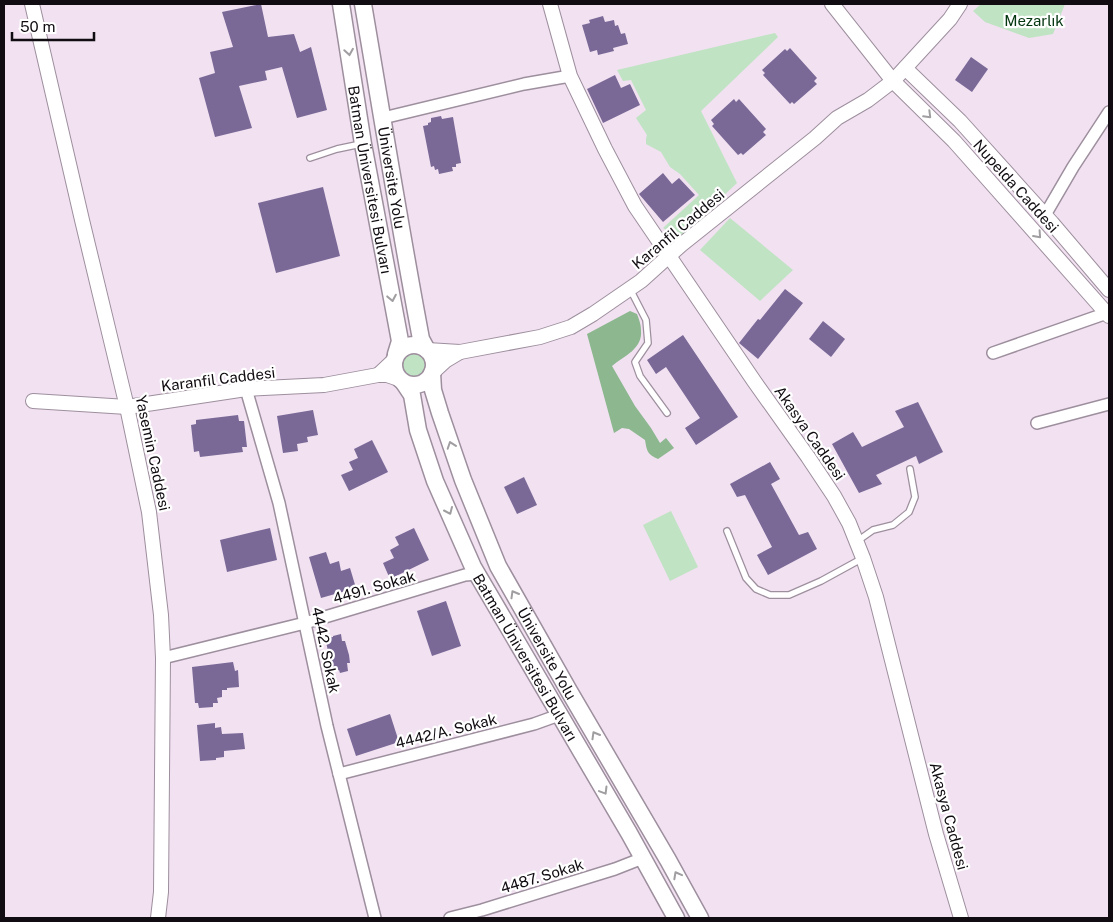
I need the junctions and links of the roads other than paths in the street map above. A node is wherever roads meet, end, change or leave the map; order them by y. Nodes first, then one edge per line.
1 (32, 4) edge
2 (341, 4) edge
3 (363, 4) edge
4 (550, 4) edge
5 (832, 4) edge
6 (960, 4) edge
7 (905, 68) junction
8 (570, 76) junction
9 (893, 81) junction
10 (1109, 112) edge
11 (383, 118) junction
12 (363, 144) junction
13 (310, 158) dead end
14 (1045, 215) junction
15 (668, 256) junction
16 (630, 289) junction
17 (1109, 290) edge
18 (1108, 315) edge
19 (427, 350) junction
20 (460, 352) junction
21 (993, 353) dead end
22 (395, 357) junction
23 (432, 373) junction
24 (378, 375) junction
25 (402, 381) junction
26 (246, 389) junction
27 (32, 401) dead end
28 (1109, 404) edge
29 (127, 407) junction
30 (667, 413) dead end
31 (1037, 423) dead end
32 (910, 470) dead end
33 (727, 531) dead end
34 (856, 542) junction
35 (863, 558) junction
36 (477, 574) junction
37 (304, 623) junction
38 (163, 658) junction
39 (560, 715) junction
40 (339, 774) junction
41 (643, 858) junction
42 (158, 918) edge
43 (375, 918) edge
44 (450, 918) edge
45 (676, 918) edge
46 (700, 918) edge
47 (961, 918) edge

1 - 29 street, Yasemin Caddesi
2 -> 12 main road, Batman Üniversitesi Bulvarı
3 - 11 main road, Üniversite Yolu
4 - 8 street, Akasya Caddesi
5 - 9 street, Nupelda Caddesi
6 - 7 street, Karanfil Caddesi
7 - 9 street, Karanfil Caddesi
7 - 14 street, Nupelda Caddesi
8 - 11 street
8 - 15 street, Akasya Caddesi
9 - 15 street, Karanfil Caddesi
9 -> 18 street, Nupelda Caddesi
10 - 14 street
11 - 19 main road, Üniversite Yolu
12 - 13 lane
12 -> 22 main road, Batman Üniversitesi Bulvarı
14 - 17 street, Nupelda Caddesi
15 - 16 street, Karanfil Caddesi
15 - 34 street, Akasya Caddesi
16 - 20 street, Karanfil Caddesi
16 - 30 lane
18 - 21 street
19 - 20 street
19 - 22 main road
19 - 23 main road
20 - 23 street
22 - 24 street
22 - 25 main road
23 - 25 main road
46 -> 23 main road, Üniversite Yolu
24 - 25 street
24 - 26 street, Karanfil Caddesi
25 -> 36 main road, Batman Üniversitesi Bulvarı
26 - 29 street, Karanfil Caddesi
26 - 37 street, 4442. Sokak
27 - 29 street, Karanfil Caddesi
28 - 31 street
29 - 38 street, Yasemin Caddesi
32 - 34 lane
33 - 35 lane
34 - 35 street, Akasya Caddesi
35 - 47 street, Akasya Caddesi
36 - 37 street, 4491. Sokak
36 - 39 main road, Batman Üniversitesi Bulvarı
37 - 38 street, 4491. Sokak
37 - 40 street, 4442. Sokak
38 - 42 street, Yasemin Caddesi
39 - 40 street, 4442/A. Sokak
39 -> 41 main road, Batman Üniversitesi Bulvarı
40 - 43 street, 4442. Sokak
41 - 44 street, 4487. Sokak
41 - 45 main road, Batman Üniversitesi Bulvarı

